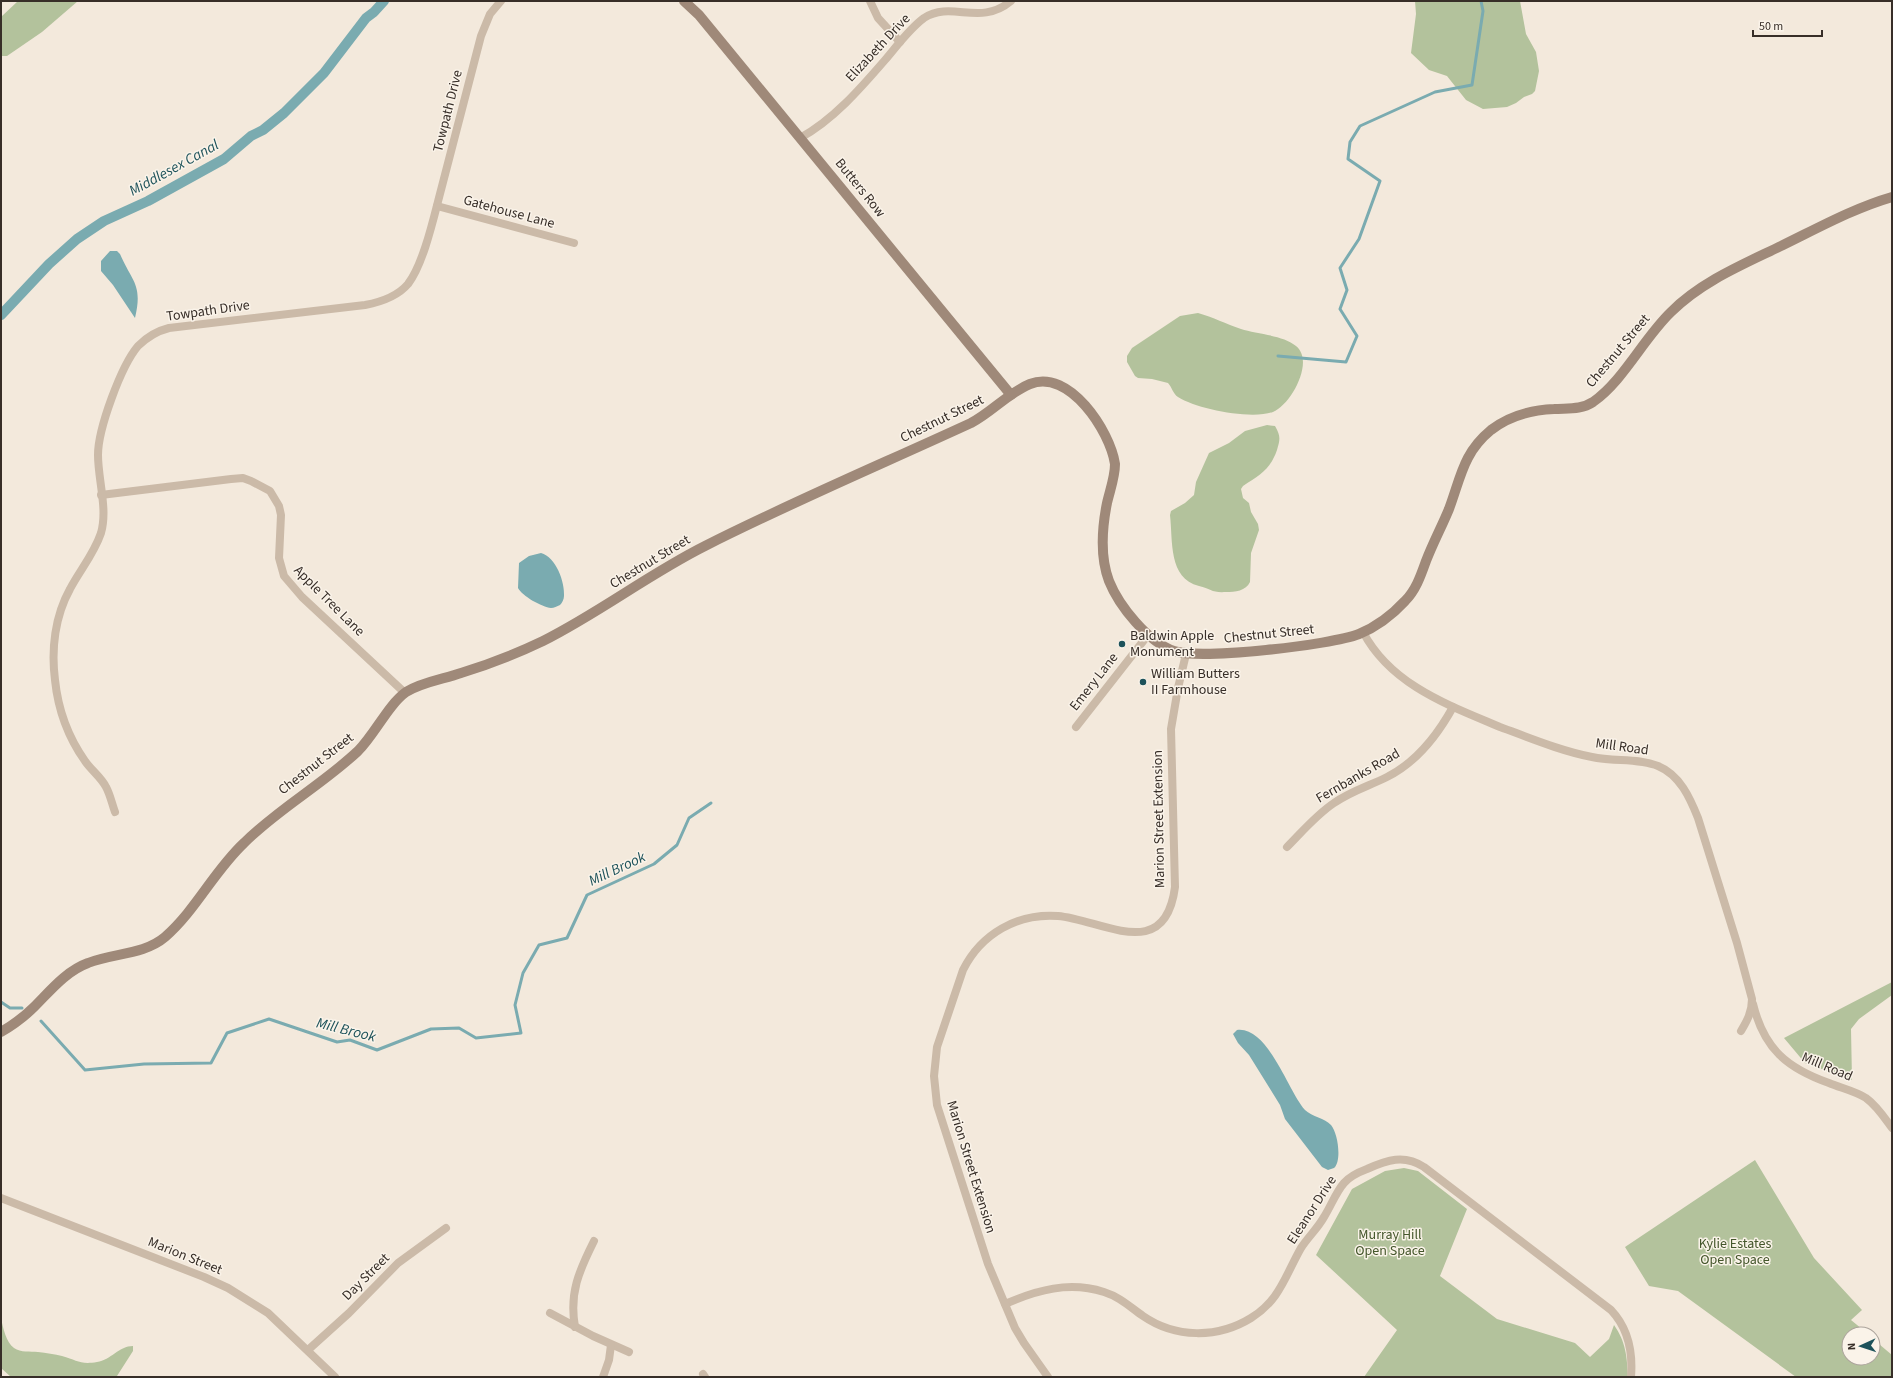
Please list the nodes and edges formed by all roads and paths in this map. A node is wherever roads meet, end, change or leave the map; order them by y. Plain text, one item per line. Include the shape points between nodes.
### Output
1 (501, 1) edge
2 (684, 1) edge
3 (870, 1) edge
4 (1011, 1) edge
5 (900, 42) junction
6 (800, 138) junction
7 (1892, 197) edge
8 (437, 206) junction
9 (574, 243) dead end
10 (1011, 395) junction
11 (101, 495) junction
12 (1363, 632) junction
13 (1148, 635) junction
14 (1186, 654) junction
15 (405, 693) junction
16 (1453, 707) junction
17 (1076, 727) dead end
18 (115, 812) dead end
19 (1287, 847) dead end
20 (1752, 1000) junction
21 (1741, 1031) dead end
22 (1, 1032) edge
23 (1892, 1128) edge
24 (1, 1198) edge
25 (446, 1228) dead end
26 (594, 1241) dead end
27 (1005, 1304) junction
28 (550, 1313) dead end
29 (575, 1327) junction
30 (611, 1345) junction
31 (308, 1350) junction
32 (629, 1352) dead end
33 (335, 1377) edge
34 (604, 1377) edge
35 (1048, 1377) edge
36 (1631, 1377) edge

1 - 8 street, Towpath Drive via 490,14 481,36
2 - 6 street, Butters Row via 703,20
3 - 5 street via 882,22
4 - 5 street, Elizabeth Drive via 985,13 936,11 920,21
5 - 6 street, Elizabeth Drive via 829,118
6 - 10 street, Butters Row
7 - 12 street, Chestnut Street via 1857,209 1817,228 1723,274 1694,292 1658,325 1610,386 1589,404 1580,408 1527,412 1498,425 1486,434 1465,461 1448,509 1413,591 1403,604 1386,618
8 - 9 street, Gatehouse Lane
8 - 11 street, Towpath Drive via 414,274 408,284 392,297 365,305 175,326 158,332 143,342 129,360 101,430 98,460
10 - 13 street, Chestnut Street via 1035,382 1049,381 1061,385 1077,397 1103,433 1115,464 1103,531 1106,570 1122,603
10 - 15 street, Chestnut Street via 991,412 971,423 698,550 544,641 502,660 424,684
11 - 15 street, Apple Tree Lane via 231,478 251,481 266,488 275,497 281,515 279,558 284,576 297,592
11 - 18 street, Towpath Drive via 101,532 64,601 56,628 54,664 57,695 67,728 85,761 106,786
12 - 14 street, Chestnut Street via 1301,646
12 - 16 street, Mill Road via 1384,662 1401,677
13 - 14 street, Chestnut Street via 1170,650
13 - 17 street, Emery Lane
14 - 27 street, Marion Street Extension via 1171,729 1175,878 1172,903 1165,917 1155,926 1137,933 1048,916 1023,920 1000,929 983,941 969,959 940,1033 934,1076 936,1105 984,1254
15 - 22 street, Chestnut Street via 357,751 277,813 233,853 184,917 162,940 145,948 94,960 78,967 27,1013
16 - 19 street, Fernbanks Road via 1432,740 1408,764 1335,802 1315,818
16 - 20 street, Mill Road via 1570,752 1652,765 1674,777 1685,790 1698,818
20 - 21 street, Mill Road via 1748,1019
20 - 23 street, Mill Road via 1761,1030 1785,1061 1807,1075 1865,1098 1878,1109
24 - 31 street, Marion Street via 228,1288 268,1313
25 - 31 street, Day Street via 398,1263
26 - 29 street via 579,1272 576,1285 572,1309
27 - 35 street, Marion Street Extension via 1024,1343
27 - 36 street, Eleanor Drive via 1042,1290 1087,1288 1117,1297 1151,1321 1170,1330 1200,1334 1231,1328 1254,1316 1274,1298 1301,1248 1347,1180 1382,1162 1404,1159 1424,1167 1611,1310 1620,1321 1628,1339 1632,1360
28 - 29 street
29 - 30 street
30 - 32 street
30 - 34 street
31 - 33 street, Marion Street

